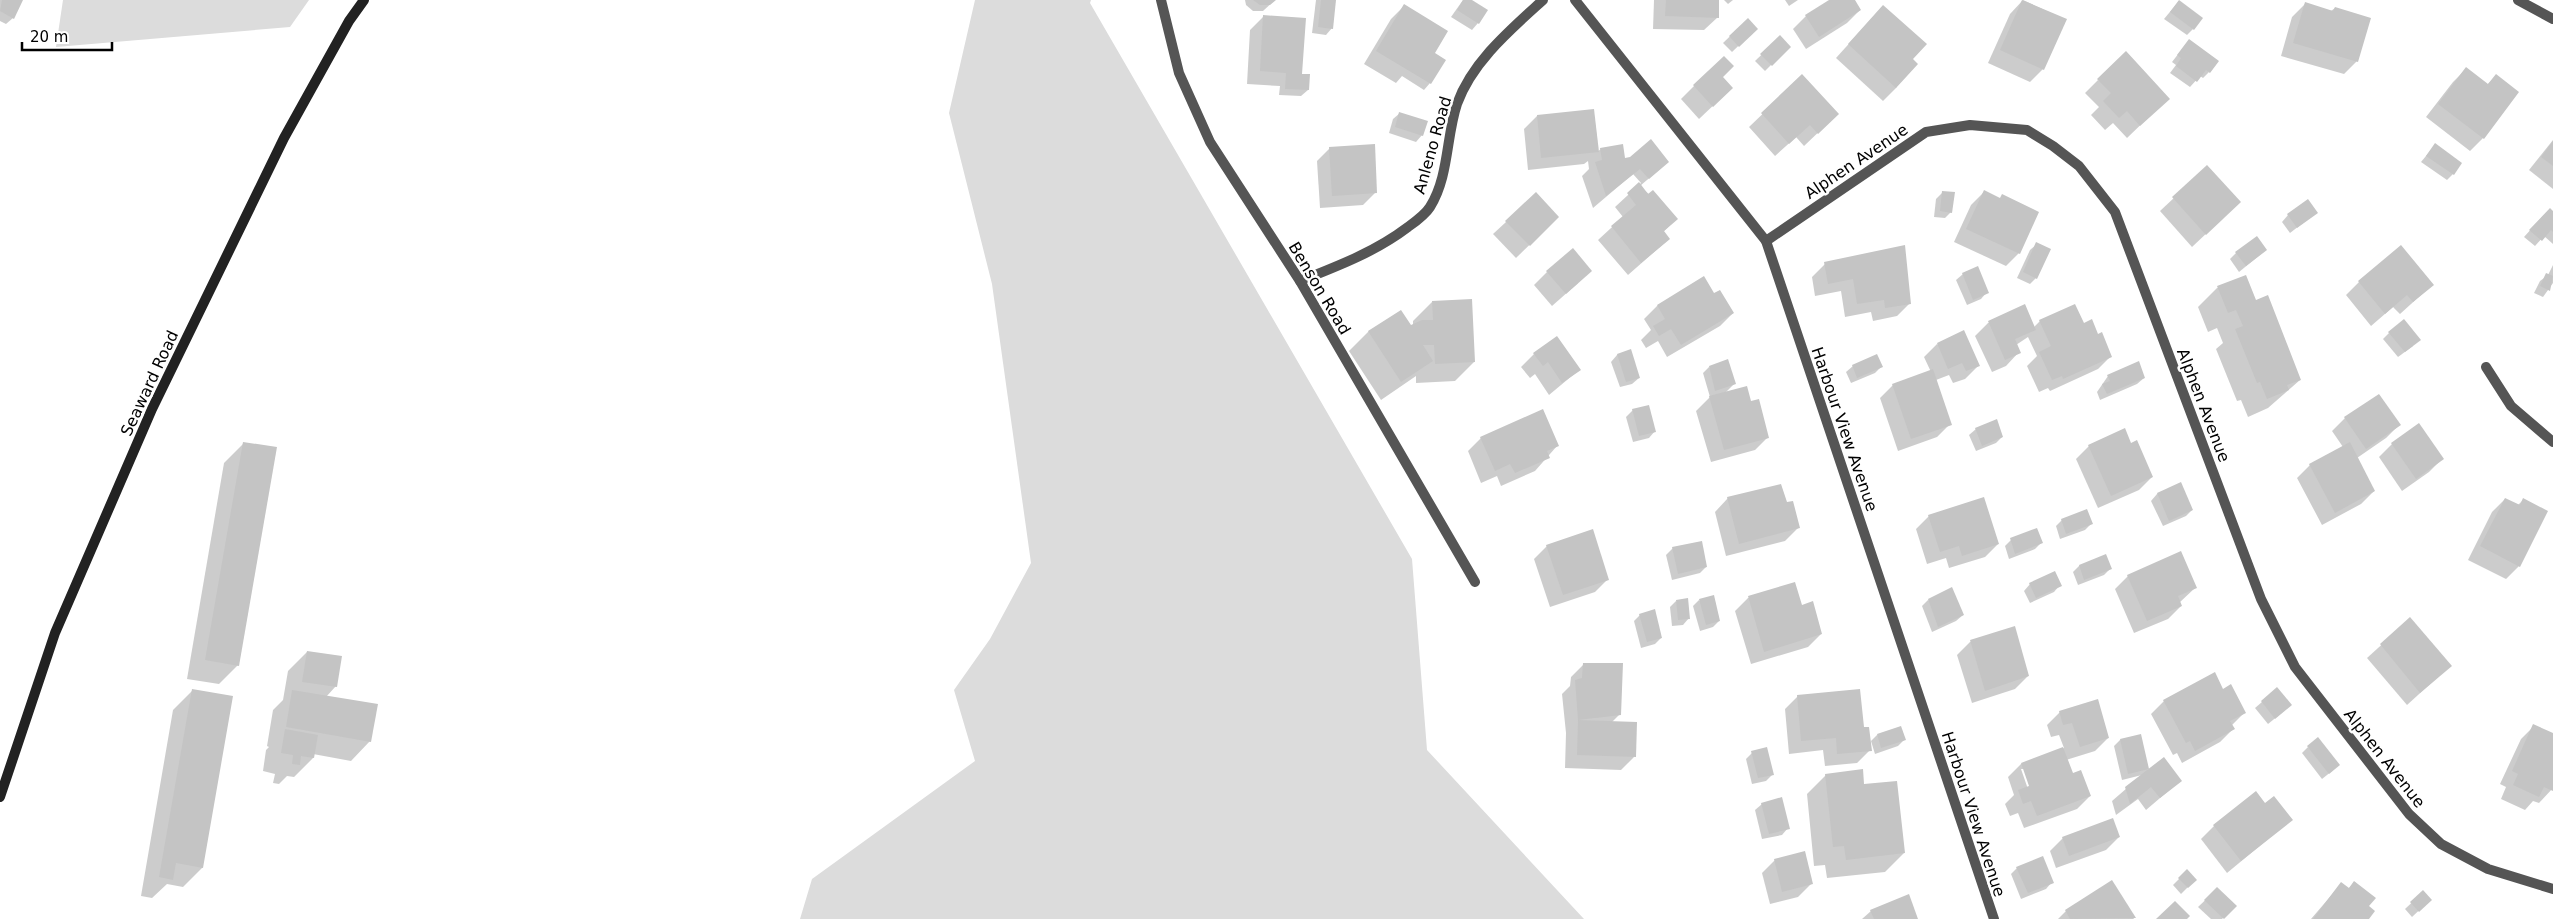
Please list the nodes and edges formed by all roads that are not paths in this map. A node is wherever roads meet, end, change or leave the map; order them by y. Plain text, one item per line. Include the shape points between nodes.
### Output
1 (364, 0) edge
2 (1161, 0) edge
3 (1543, 0) edge
4 (1575, 0) edge
5 (2518, 0) edge
6 (2553, 19) edge
7 (1766, 241) junction
8 (1300, 281) junction
9 (2486, 367) dead end
10 (2553, 442) edge
11 (1475, 582) dead end
12 (0, 797) edge
13 (2553, 889) edge
14 (1994, 919) edge

1 - 12 street, Seaward Road via 284,138 152,409 55,633
2 - 8 street, Benson Road via 1179,73 1210,142
3 - 8 street, Anleno Road via 1472,72 1457,105 1440,183 1430,207 1386,244
4 - 7 street, Harbour View Avenue
5 - 6 street
7 - 13 street, Alphen Avenue via 1926,132 1970,125 2026,130 2078,166 2115,212 2261,599 2295,667 2409,814 2441,844 2488,869
7 - 14 street, Harbour View Avenue
8 - 11 street, Benson Road
9 - 10 street via 2511,406

